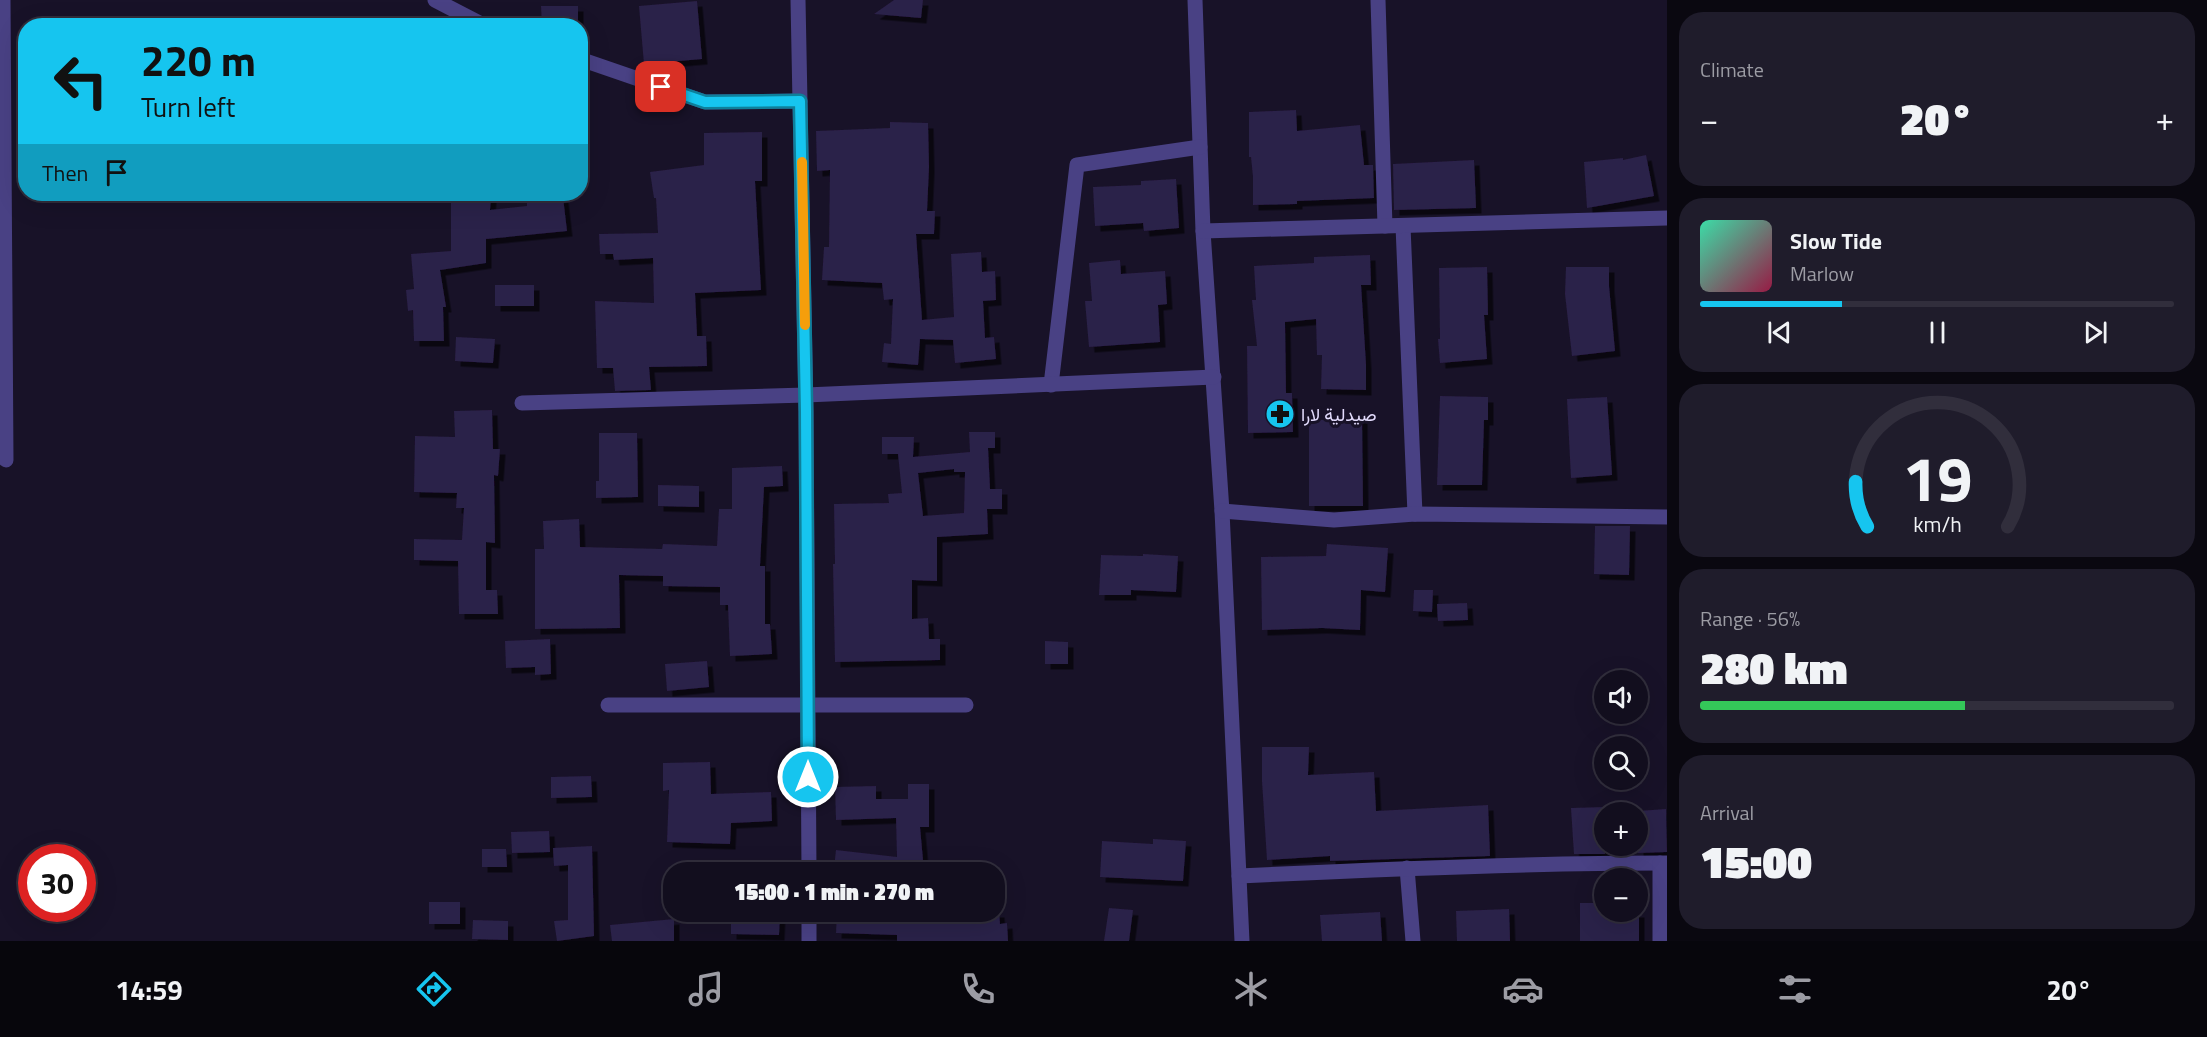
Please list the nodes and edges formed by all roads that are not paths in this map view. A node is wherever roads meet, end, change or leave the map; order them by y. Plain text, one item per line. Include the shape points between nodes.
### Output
1 (3, 0) edge
2 (435, 0) edge
3 (798, 0) edge
4 (1195, 0) edge
5 (1378, 0) edge
6 (470, 18) edge
7 (588, 62) edge
8 (800, 101) junction
9 (1200, 147) junction
10 (1667, 218) edge
11 (1385, 226) junction
12 (1403, 226) junction
13 (1203, 231) junction
14 (1214, 377) junction
15 (1051, 385) junction
16 (806, 395) junction
17 (522, 403) dead end
18 (6, 460) dead end
19 (1222, 511) junction
20 (1415, 514) junction
21 (1667, 517) edge
22 (608, 705) dead end
23 (808, 705) junction
24 (966, 705) dead end
25 (809, 862) edge
26 (1663, 863) edge
27 (1407, 868) junction
28 (1239, 876) junction
29 (809, 922) edge
30 (809, 941) edge
31 (1242, 941) edge
32 (1413, 941) edge
33 (1660, 941) edge

1 - 18 street
2 - 6 street
3 - 8 street
4 - 9 street
5 - 11 street
7 - 8 street via 705,102
8 - 16 street
9 - 13 street
9 - 15 street via 1077,165
10 - 12 street
11 - 12 street
11 - 13 street
12 - 20 street
13 - 14 street
14 - 15 street
14 - 19 street
15 - 16 street
16 - 17 street
16 - 23 street
19 - 20 street via 1334,520
19 - 28 street
20 - 21 street
22 - 23 street
23 - 24 street
23 - 25 street
26 - 27 street
26 - 33 street
27 - 28 street
27 - 32 street
28 - 31 street
29 - 30 street

